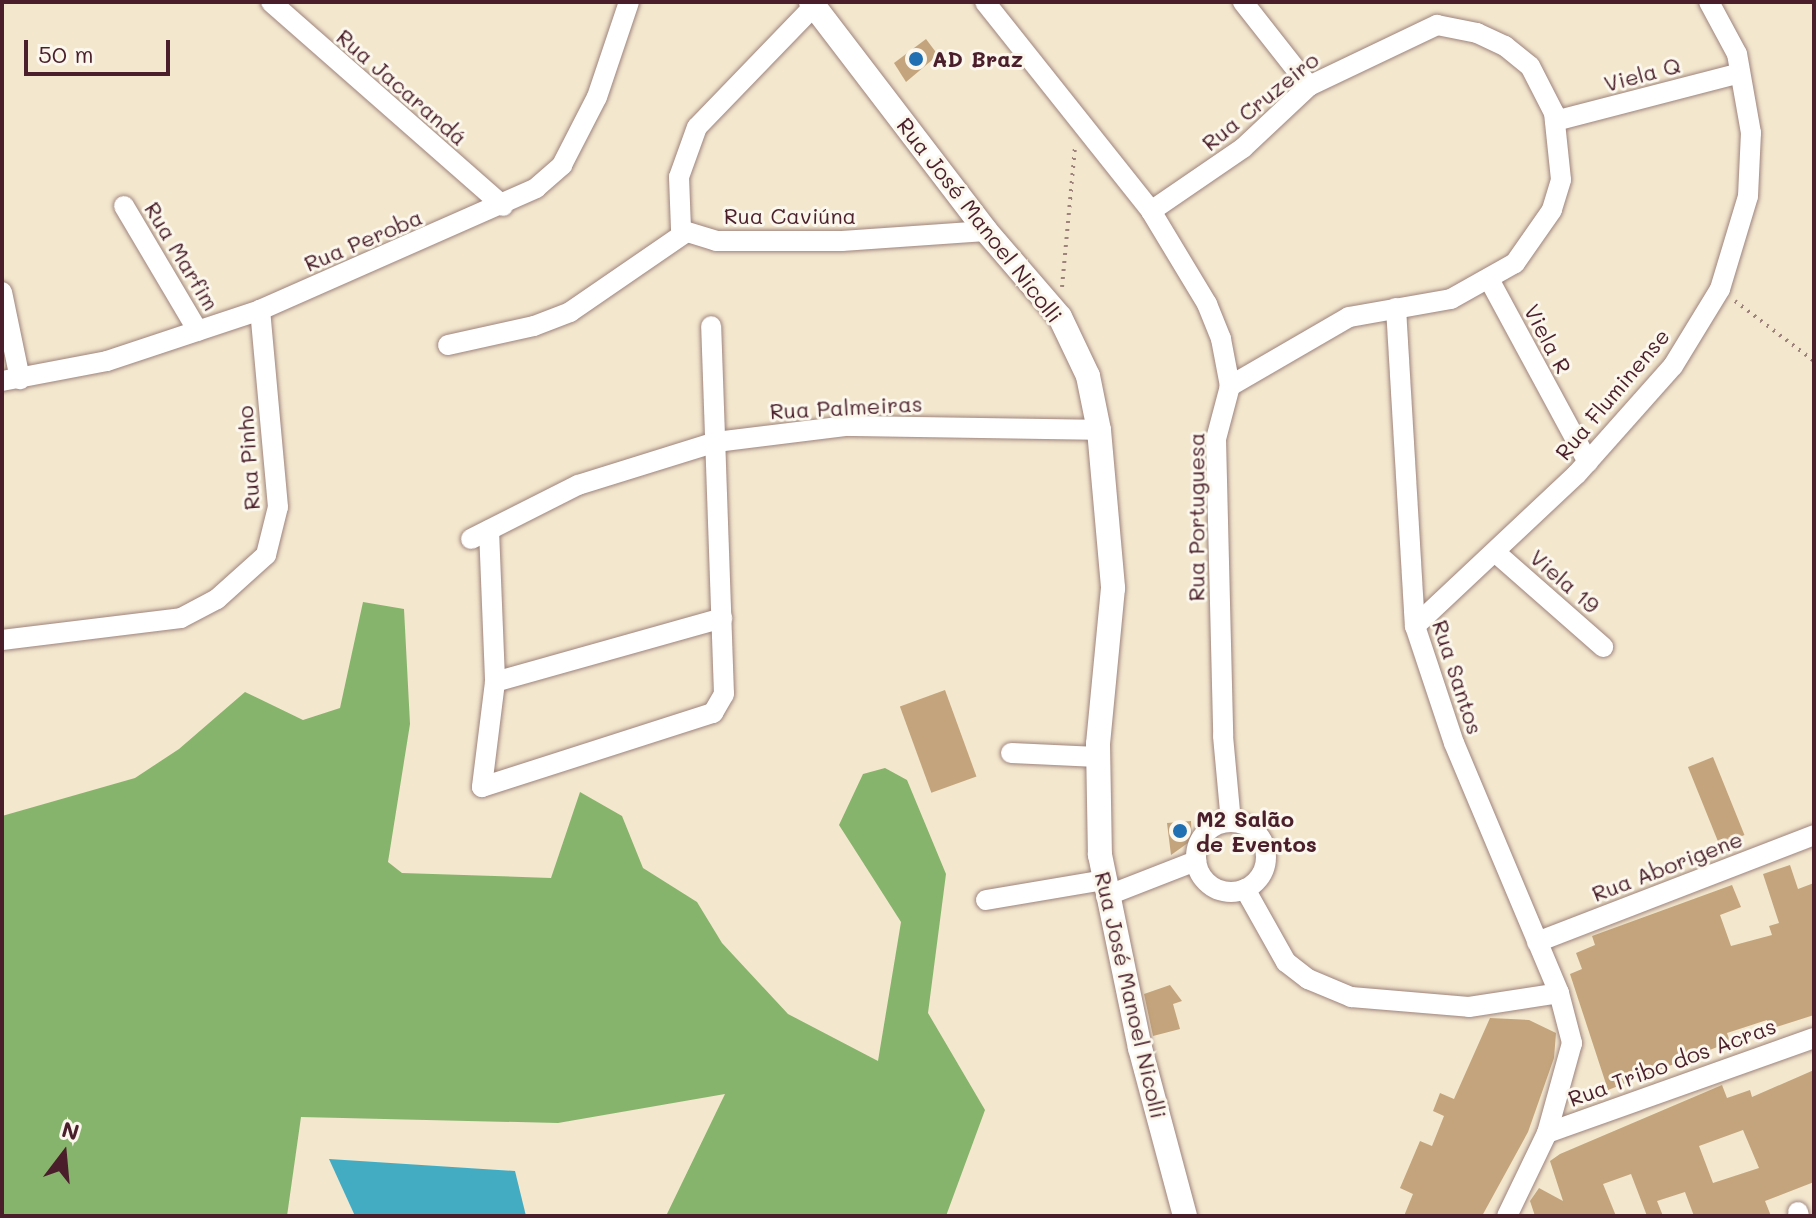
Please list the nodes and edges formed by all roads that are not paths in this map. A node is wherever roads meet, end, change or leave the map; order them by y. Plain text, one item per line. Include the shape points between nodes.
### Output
1 (271, 2) edge
2 (629, 2) edge
3 (985, 2) edge
4 (1243, 2) edge
5 (1709, 2) edge
6 (813, 4) edge
7 (1740, 73) junction
8 (1309, 86) junction
9 (1555, 121) junction
10 (124, 206) dead end
11 (503, 206) junction
12 (1151, 211) junction
13 (986, 231) junction
14 (685, 233) junction
15 (1490, 281) junction
16 (2, 292) edge
17 (1396, 308) junction
18 (260, 310) junction
19 (711, 326) dead end
20 (198, 331) junction
21 (448, 345) dead end
22 (11, 380) edge
23 (1230, 386) junction
24 (1099, 430) junction
25 (716, 442) junction
26 (1588, 462) junction
27 (1495, 552) junction
28 (722, 618) junction
29 (1415, 626) junction
30 (2, 640) edge
31 (1603, 647) dead end
32 (495, 682) junction
33 (1011, 753) dead end
34 (1098, 757) junction
35 (1231, 822) junction
36 (1814, 835) edge
37 (1196, 861) junction
38 (1105, 888) junction
39 (1245, 889) junction
40 (986, 900) dead end
41 (1537, 942) junction
42 (1559, 993) junction
43 (1814, 1038) edge
44 (1547, 1133) junction
45 (1185, 1216) edge
46 (1507, 1216) edge

1 - 11 street, Rua Jacarandá
2 - 11 street, Rua Peroba via 597,97 562,165 536,188
3 - 12 street
4 - 8 street
5 - 7 street, Rua Fluminense via 1737,54
6 - 13 main road, Rua José Manoel Nicolli
6 - 14 street via 697,127 679,177 678,225
7 - 9 street, Viela Q
7 - 26 street, Rua Fluminense via 1751,133 1748,196 1720,289 1673,366
8 - 9 street, Rua Cruzeiro via 1423,30 1450,26 1505,46 1530,66
8 - 12 street, Rua Cruzeiro via 1243,148
9 - 15 street, Rua Cruzeiro via 1561,180 1552,210 1525,252
10 - 20 street, Rua Marfim
11 - 18 street, Rua Peroba
12 - 23 street via 1207,304
13 - 14 street, Rua Caviúna via 842,241 716,241
13 - 24 main road, Rua José Manoel Nicolli via 1060,317 1088,376
14 - 21 street via 570,312 534,326
15 - 17 street, Rua Cruzeiro via 1451,299
15 - 26 street, Viela R
16 - 22 street
17 - 23 street, Rua Cruzeiro via 1349,317
17 - 29 street, Rua Santos
18 - 20 street, Rua Peroba
18 - 30 street, Rua Pinho via 278,507 266,555 217,599 181,618
19 - 25 street
20 - 22 street, Rua Peroba via 107,361
23 - 35 street, Rua Portuguesa via 1216,439 1223,736
24 - 25 street, Rua Palmeiras via 847,426
24 - 34 main road, Rua José Manoel Nicolli via 1113,621
25 - 28 street
25 - 32 street, Rua Palmeiras via 578,485 480,534
26 - 27 street, Rua Fluminense
27 - 29 street, Rua Fluminense
27 - 31 street, Viela 19
28 - 32 street
28 - 32 street via 724,694 713,713 482,787
29 - 41 street, Rua Santos via 1454,743
33 - 34 street
34 - 38 main road, Rua José Manoel Nicolli
35 - 37 street via 1209,830 1200,841
35 - 39 street via 1251,828 1266,855 1261,875
36 - 41 street, Rua Aborigene
37 - 38 street
37 - 39 street via 1214,887
38 - 40 street
38 - 45 main road, Rua José Manoel Nicolli
39 - 42 street via 1286,962 1308,979 1351,997 1469,1007
41 - 42 street, Rua Santos
42 - 44 street, Rua Santos via 1571,1059
43 - 44 street, Rua Tribo dos Acras
44 - 46 street, Rua Santos

